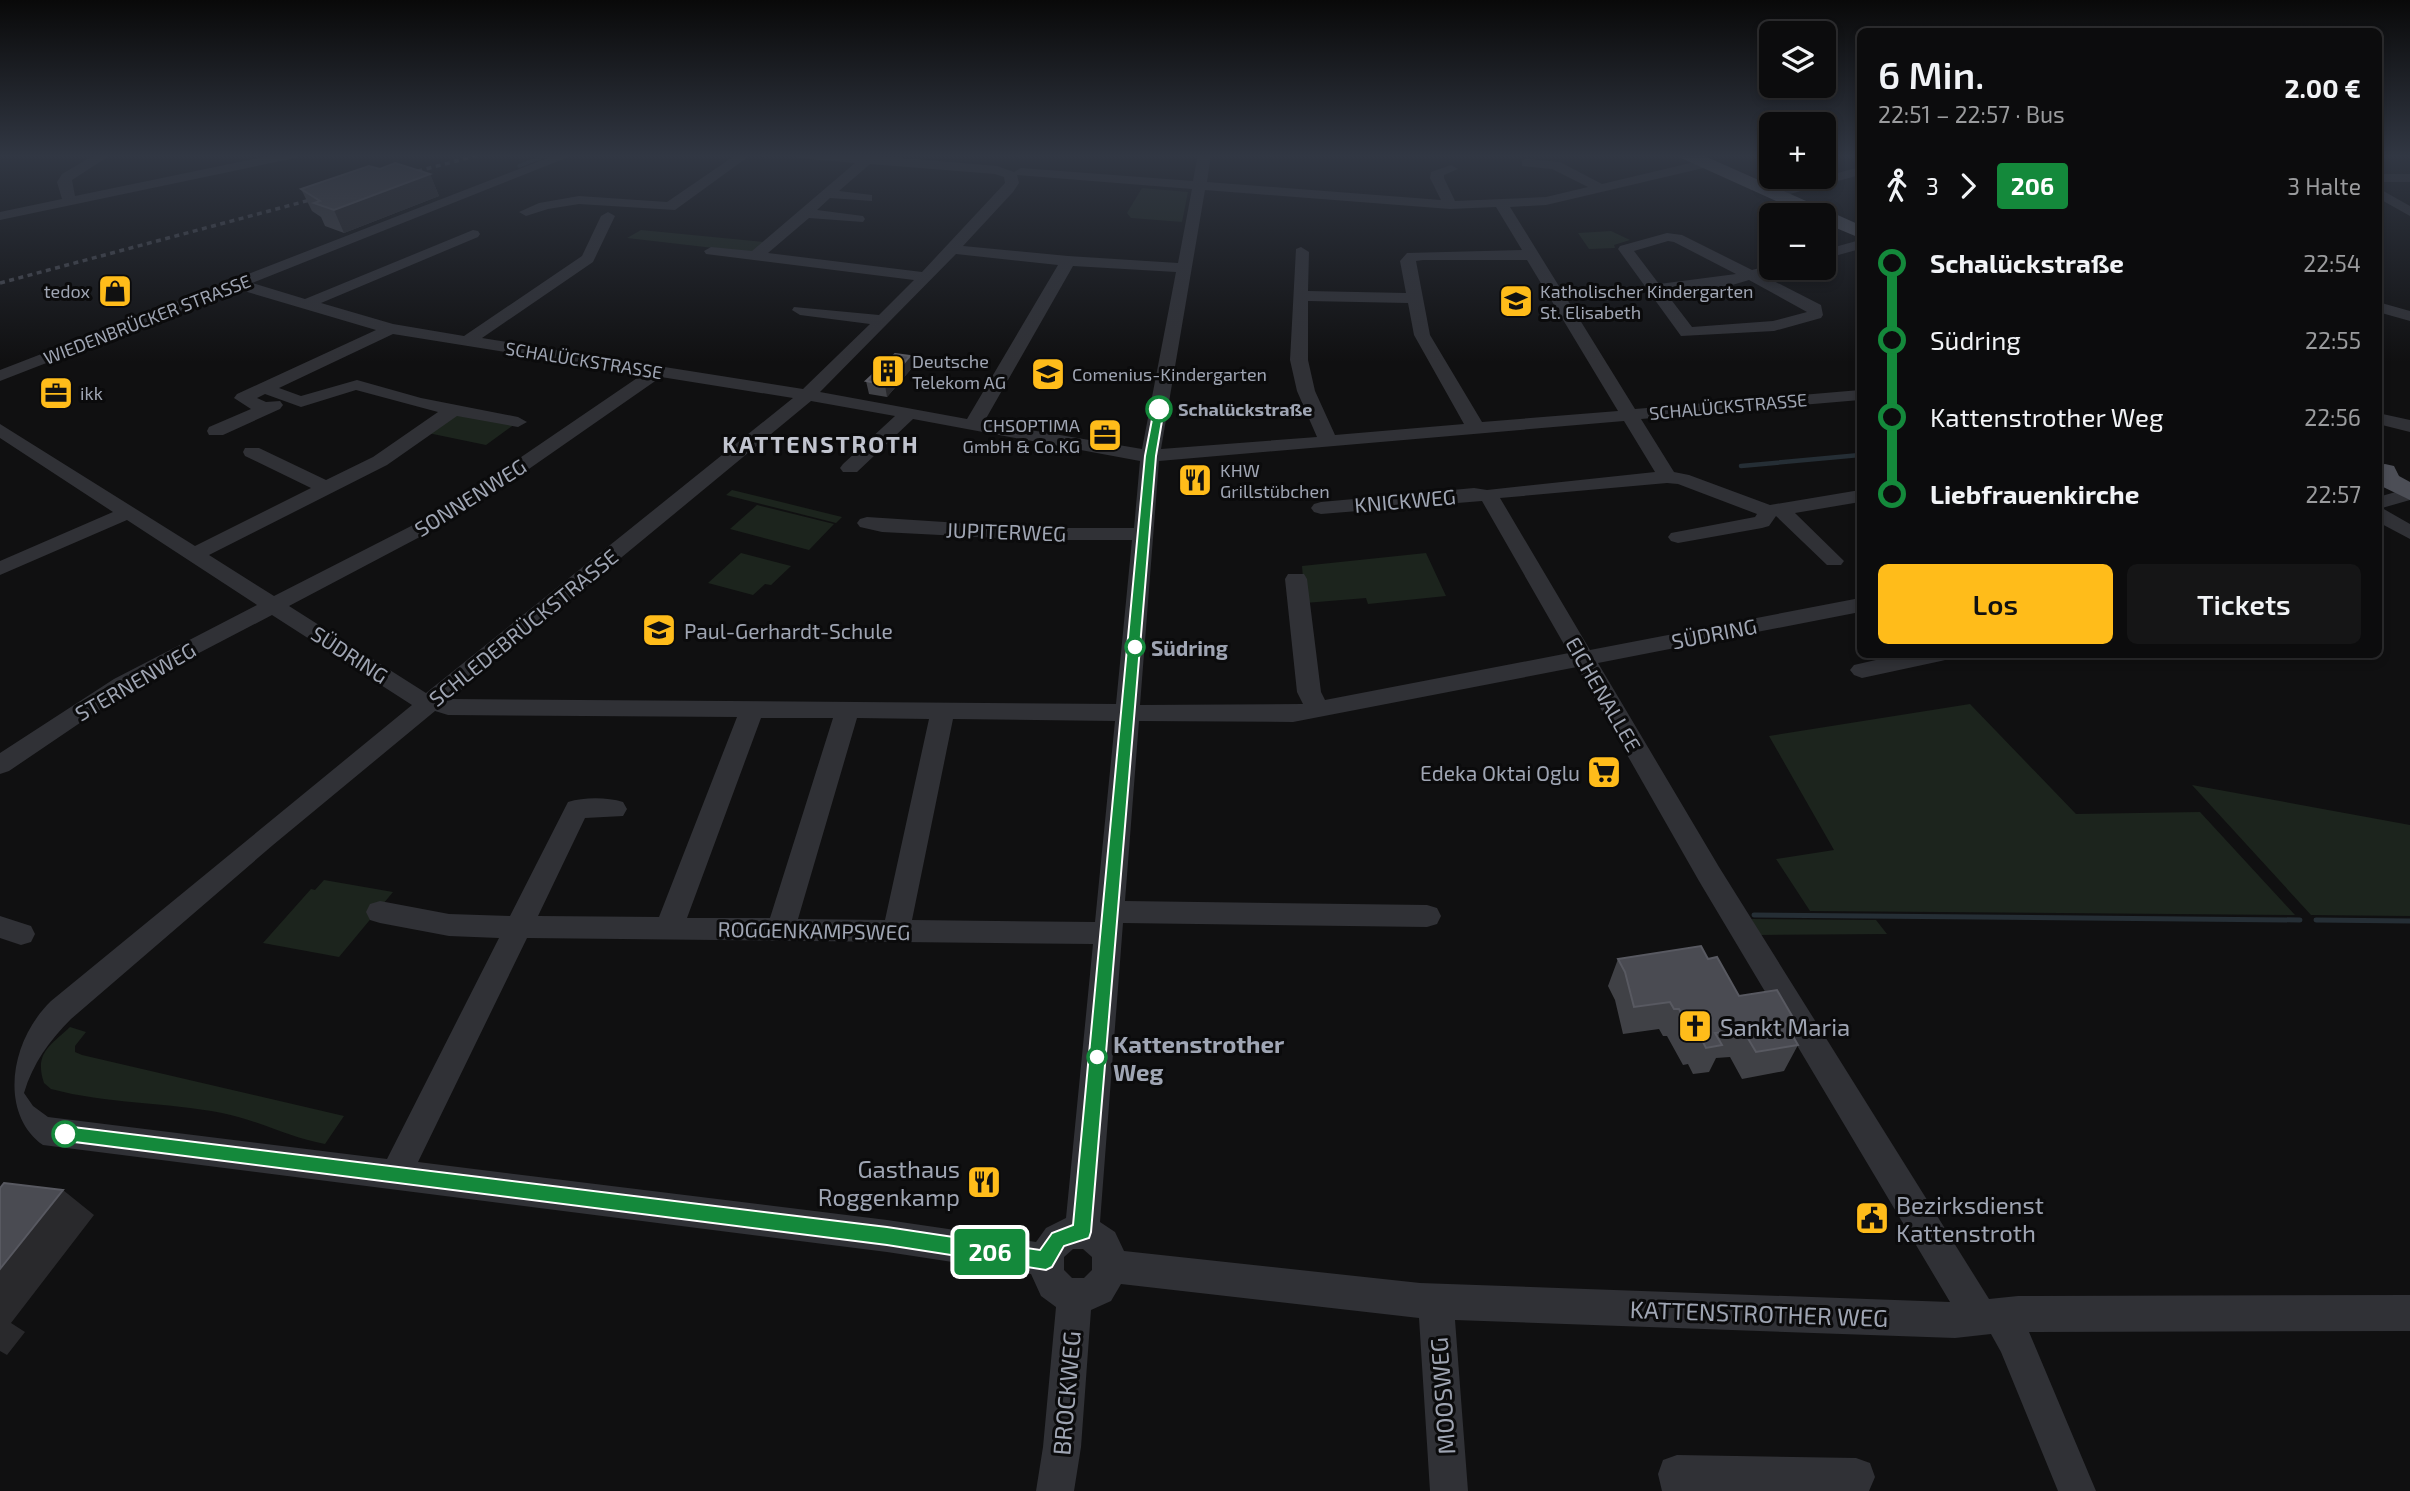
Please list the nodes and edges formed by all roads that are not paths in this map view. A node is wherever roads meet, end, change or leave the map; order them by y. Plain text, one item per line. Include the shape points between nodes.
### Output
1 (390, 224) edge
2 (604, 224) edge
3 (795, 224) edge
4 (976, 224) edge
5 (1193, 224) edge
6 (1512, 224) edge
7 (1841, 224) edge
8 (1857, 231) edge
9 (473, 234) dead end
10 (1857, 245) edge
11 (953, 249) junction
12 (710, 251) dead end
13 (1836, 251) edge
14 (1301, 252) dead end
15 (1530, 255) junction
16 (756, 256) junction
17 (1068, 261) junction
18 (1185, 268) junction
19 (1759, 273) edge
20 (1750, 275) junction
21 (926, 277) junction
22 (237, 284) junction
23 (1655, 289) junction
24 (1301, 296) junction
25 (1414, 299) junction
26 (2410, 301) edge
27 (306, 304) junction
28 (2382, 306) edge
29 (2382, 308) edge
30 (800, 310) dead end
31 (2410, 316) edge
32 (881, 320) junction
33 (391, 329) junction
34 (466, 342) junction
35 (657, 372) junction
36 (0, 376) edge
37 (264, 388) junction
38 (807, 395) junction
39 (1857, 395) edge
40 (287, 399) junction
41 (266, 408) junction
42 (452, 411) junction
43 (909, 413) junction
44 (1628, 414) junction
45 (2382, 419) edge
46 (518, 422) dead end
47 (973, 424) junction
48 (2410, 426) edge
49 (1475, 428) junction
50 (0, 430) edge
51 (216, 431) dead end
52 (1328, 441) junction
53 (252, 452) dead end
54 (1150, 456) junction
55 (850, 468) dead end
56 (1667, 477) junction
57 (326, 488) junction
58 (1489, 496) junction
59 (1857, 496) edge
60 (1321, 508) dead end
61 (1774, 510) junction
62 (130, 512) junction
63 (2382, 516) edge
64 (867, 523) dead end
65 (2410, 533) edge
66 (1145, 534) junction
67 (1678, 537) dead end
68 (194, 554) junction
69 (1834, 561) dead end
70 (0, 569) edge
71 (1296, 579) dead end
72 (274, 605) junction
73 (1857, 605) edge
74 (1921, 658) edge
75 (1584, 659) junction
76 (1862, 670) dead end
77 (431, 703) junction
78 (1317, 709) junction
79 (752, 710) junction
80 (848, 710) junction
81 (943, 711) junction
82 (1129, 713) junction
83 (0, 765) edge
84 (614, 809) dead end
85 (380, 912) dead end
86 (1427, 916) dead end
87 (1109, 922) junction
88 (520, 927) junction
89 (669, 928) junction
90 (781, 929) junction
91 (897, 931) junction
92 (4, 1095) edge
93 (395, 1176) junction
94 (1082, 1232) junction
95 (1046, 1260) junction
96 (1110, 1266) junction
97 (1075, 1295) junction
98 (1436, 1301) junction
99 (2410, 1313) edge
100 (1990, 1317) junction
101 (1856, 1477) dead end
102 (1055, 1491) edge
103 (1449, 1491) edge
104 (1681, 1491) edge
105 (2077, 1491) edge

1 - 22 street, WIEDENBRÜCKER STRASSE
2 - 34 street via 588,259
3 - 16 street
4 - 11 street, SCHLEDEBRÜCKSTRASSE
5 - 18 street
6 - 15 street
7 - 8 main road
9 - 27 street
10 - 13 street
11 - 17 street
11 - 21 street, SCHLEDEBRÜCKSTRASSE
12 - 16 street
14 - 24 street
15 - 25 street via 1412,256 1408,261
15 - 44 street
16 - 21 street
17 - 18 street
17 - 47 street
18 - 54 street
19 - 20 street
20 - 23 street
20 - 23 street via 1677,238 1625,249
20 - 23 street via 1815,308 1815,315 1774,326 1687,332
21 - 32 street, SCHLEDEBRÜCKSTRASSE
22 - 27 street, SCHALÜCKSTRASSE
22 - 36 street, WIEDENBRÜCKER STRASSE
24 - 25 street
24 - 52 street via 1299,360 1306,391
25 - 49 street via 1422,335
26 - 28 street
27 - 33 street, SCHALÜCKSTRASSE
29 - 31 street
30 - 32 street
32 - 38 street, SCHLEDEBRÜCKSTRASSE
33 - 34 street, SCHALÜCKSTRASSE
33 - 37 street
34 - 35 street, SCHALÜCKSTRASSE
35 - 38 street, SCHALÜCKSTRASSE
35 - 72 street, SONNENWEG via 437,519
37 - 40 street
37 - 41 street via 243,398
38 - 43 street, SCHALÜCKSTRASSE
38 - 77 street, SCHLEDEBRÜCKSTRASSE
39 - 44 street, SCHALÜCKSTRASSE
40 - 41 street
40 - 42 street via 307,401 357,385
41 - 51 street
42 - 46 street
42 - 57 street via 380,461
43 - 47 street, SCHALÜCKSTRASSE
43 - 55 street
44 - 49 street, SCHALÜCKSTRASSE
44 - 56 street
45 - 48 street
47 - 54 street, SCHALÜCKSTRASSE
49 - 52 street, SCHALÜCKSTRASSE
50 - 62 street, SÜDRING
52 - 54 street, SCHALÜCKSTRASSE
53 - 57 street
54 - 66 street
56 - 58 street
56 - 61 street
57 - 68 street
58 - 60 street, KNICKWEG
58 - 75 street, EICHENALLEE
59 - 61 street
61 - 67 street via 1762,522
61 - 69 street
62 - 68 street, SÜDRING
62 - 70 street
63 - 65 street
64 - 66 street, JUPITERWEG via 1039,534
66 - 82 street
68 - 72 street, SÜDRING
71 - 78 street via 1309,692
72 - 77 street, SÜDRING
72 - 83 street, STERNENWEG via 122,684
73 - 75 street, SÜDRING
74 - 76 street
75 - 78 street, SÜDRING
75 - 100 street, EICHENALLEE via 1709,874
77 - 79 street, SÜDRING
77 - 92 street, SCHLEDEBRÜCKSTRASSE via 61,1010 15,1067
78 - 82 street, SÜDRING via 1275,715
79 - 80 street, SÜDRING
79 - 89 street
80 - 81 street, SÜDRING
80 - 90 street
81 - 82 street, SÜDRING
81 - 91 street
82 - 87 street
84 - 88 street via 577,809
85 - 88 street, ROGGENKAMPSWEG via 449,925
86 - 87 street, ROGGENKAMPSWEG
87 - 91 street, ROGGENKAMPSWEG
87 - 94 street
88 - 89 street, ROGGENKAMPSWEG
88 - 93 street
89 - 90 street, ROGGENKAMPSWEG
90 - 91 street, ROGGENKAMPSWEG
92 - 93 street via 25,1122 43,1131
93 - 95 street
94 - 95 street via 1058,1239
94 - 96 street via 1104,1243
95 - 97 street via 1052,1284 1062,1293
96 - 97 street via 1098,1287
96 - 98 street, KATTENSTROTHER WEG
97 - 102 street, BROCKWEG
98 - 100 street, KATTENSTROTHER WEG via 1955,1320
98 - 103 street, MOOSWEG
99 - 100 street, KATTENSTROTHER WEG
100 - 105 street, EICHENALLEE via 2014,1340
101 - 104 street via 1677,1475

